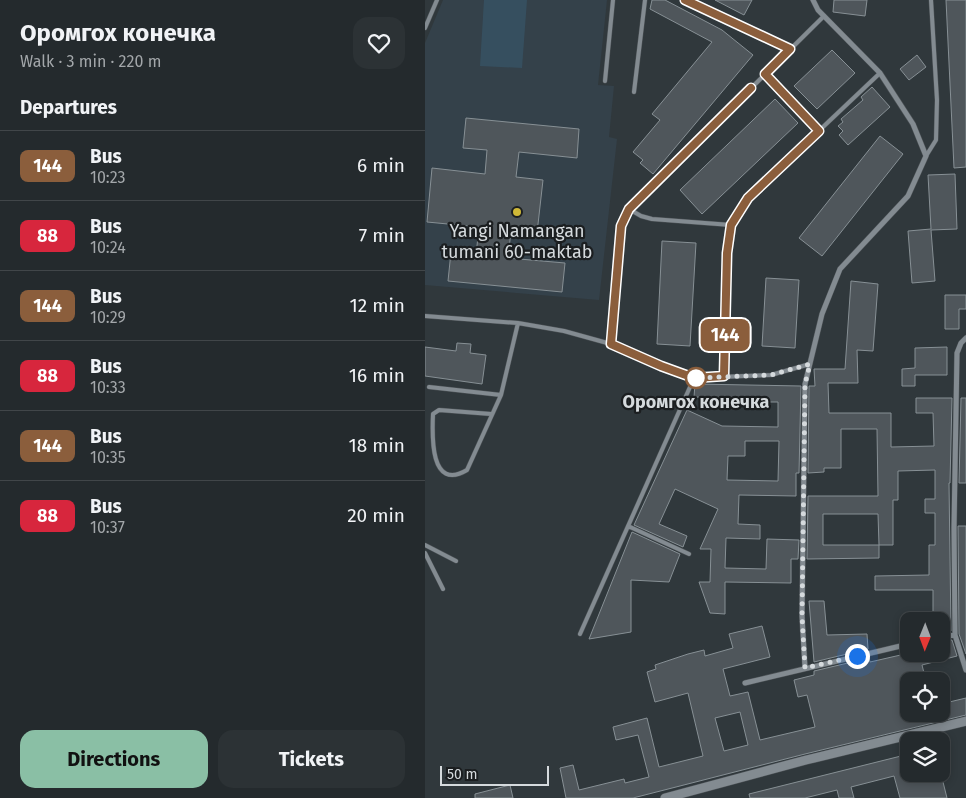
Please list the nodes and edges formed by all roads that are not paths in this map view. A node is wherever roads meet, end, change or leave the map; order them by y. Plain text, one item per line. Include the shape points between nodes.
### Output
1 (437, 0) edge
2 (613, 0) edge
3 (645, 0) edge
4 (685, 0) edge
5 (813, 0) edge
6 (931, 0) edge
7 (824, 16) junction
8 (425, 28) edge
9 (790, 49) junction
10 (880, 73) junction
11 (765, 74) junction
12 (605, 81) dead end
13 (634, 92) dead end
14 (819, 131) junction
15 (926, 156) junction
16 (629, 209) junction
17 (731, 225) junction
18 (425, 316) edge
19 (518, 323) junction
20 (966, 338) edge
21 (611, 344) junction
22 (810, 364) junction
23 (724, 376) junction
24 (694, 378) junction
25 (429, 387) dead end
26 (501, 395) junction
27 (491, 414) junction
28 (628, 526) junction
29 (425, 545) edge
30 (425, 553) edge
31 (689, 554) dead end
32 (456, 561) dead end
33 (443, 589) dead end
34 (580, 634) dead end
35 (955, 635) junction
36 (950, 636) edge
37 (900, 646) edge
38 (805, 668) junction
39 (966, 670) edge
40 (745, 683) dead end
41 (966, 721) edge
42 (665, 798) edge

1 - 8 lane
2 - 12 lane
3 - 13 lane
4 - 9 lane
5 - 7 street
6 - 15 lane via 937,110 936,140
7 - 9 lane
7 - 10 street
9 - 11 lane
10 - 14 lane
10 - 15 street via 913,124
11 - 14 lane
11 - 16 lane
14 - 17 lane via 748,198
15 - 22 street via 908,196 840,269 822,314
16 - 17 lane via 652,219
16 - 21 lane via 621,226
17 - 23 lane via 727,253
18 - 19 lane
19 - 21 lane
19 - 26 lane
20 - 35 street via 957,354
21 - 24 lane
22 - 23 lane via 771,375
22 - 38 street via 805,384 802,616
23 - 24 lane
24 - 28 lane
25 - 26 lane
26 - 27 lane
27 - 27 lane via 467,470 458,475 442,472 434,450 433,414 439,410
28 - 31 lane
28 - 34 lane
29 - 32 lane
30 - 33 lane
35 - 36 street
35 - 39 street
37 - 38 street
38 - 40 street
41 - 42 street

